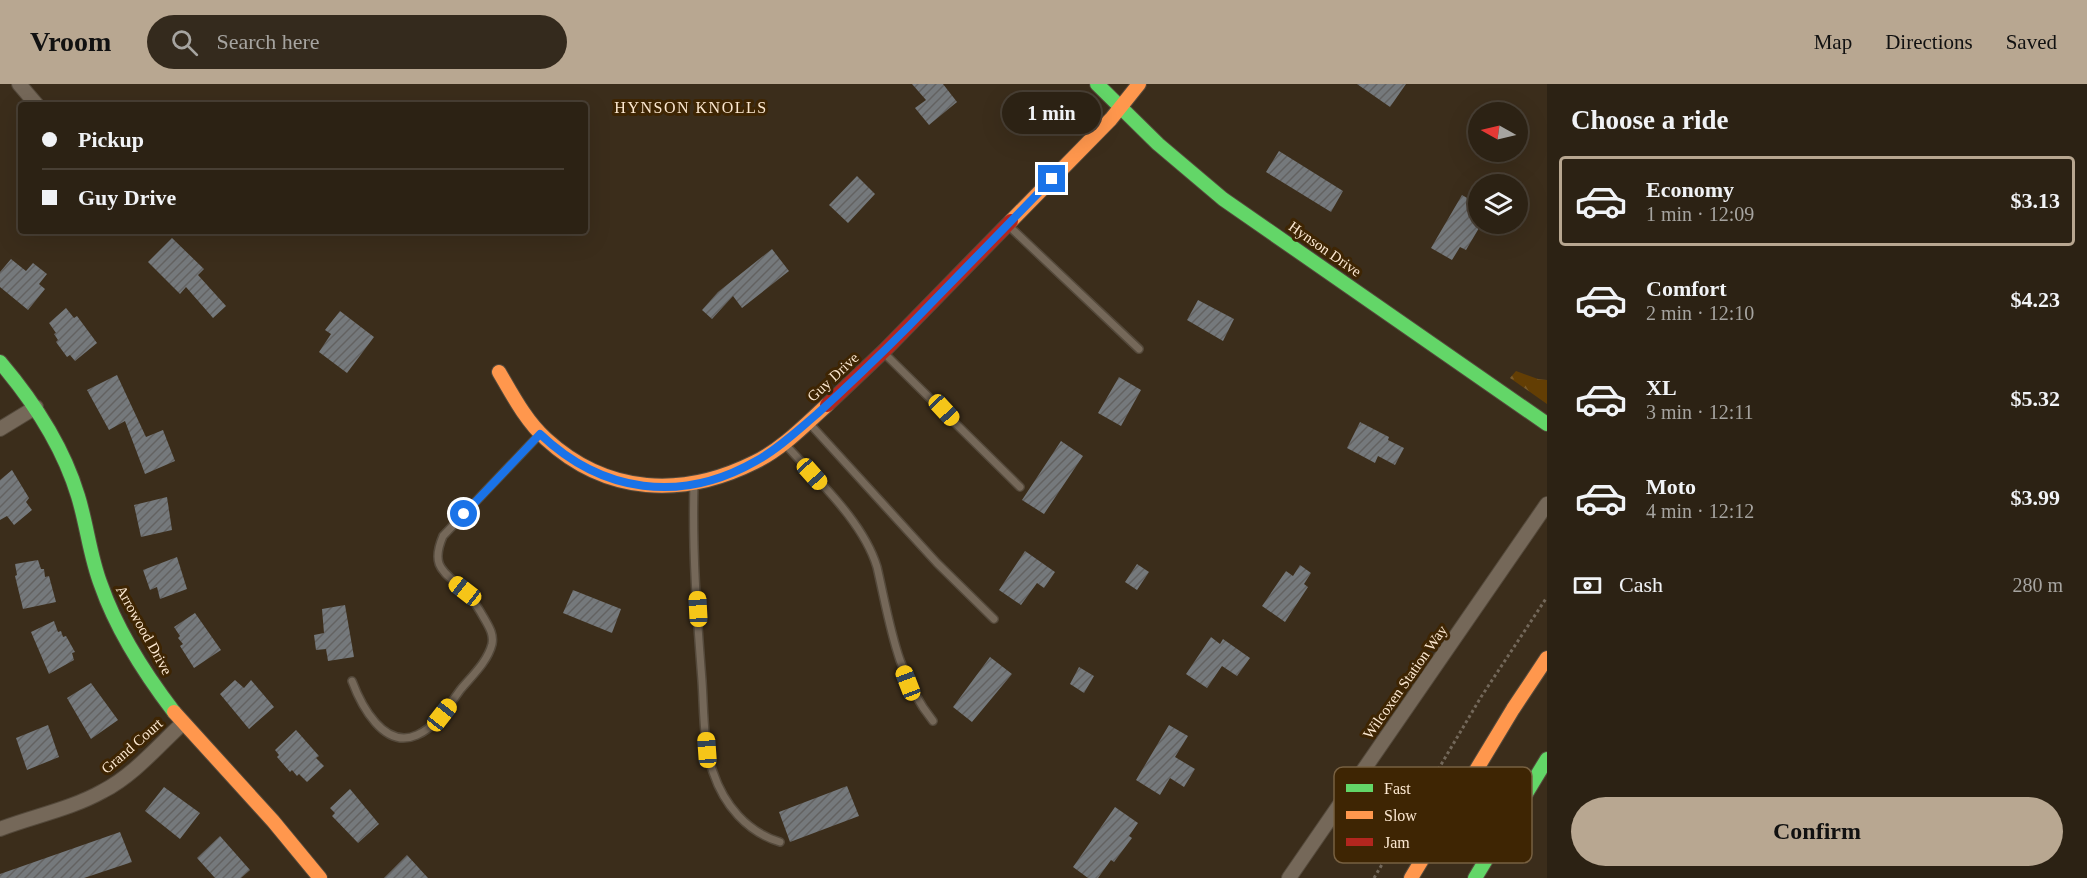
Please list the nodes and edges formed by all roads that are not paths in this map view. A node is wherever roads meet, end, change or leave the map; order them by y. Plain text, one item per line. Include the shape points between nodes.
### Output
1 (19, 84) edge
2 (1097, 84) edge
3 (1139, 84) edge
4 (34, 102) edge
5 (1119, 108) junction
6 (1008, 225) junction
7 (1139, 349) dead end
8 (884, 352) junction
9 (0, 362) edge
10 (499, 372) dead end
11 (36, 408) junction
12 (808, 422) junction
13 (1547, 424) edge
14 (0, 429) edge
15 (540, 434) junction
16 (783, 442) junction
17 (694, 484) junction
18 (1020, 487) dead end
19 (1547, 504) edge
20 (994, 619) dead end
21 (1547, 658) edge
22 (352, 681) dead end
23 (933, 722) dead end
24 (183, 723) junction
25 (1547, 759) edge
26 (1366, 767) edge
27 (1478, 767) edge
28 (1532, 784) edge
29 (1334, 813) edge
30 (0, 830) edge
31 (780, 842) dead end
32 (1420, 863) edge
33 (1484, 863) edge
34 (320, 878) edge
35 (1289, 878) edge
36 (1411, 878) edge
37 (1475, 878) edge

1 - 4 street
2 - 5 main road, Hynson Drive
3 - 5 main road, Guy Drive
5 - 6 main road, Guy Drive
5 - 13 main road, Hynson Drive via 1223,199
6 - 7 lane
6 - 8 main road, Guy Drive
8 - 12 main road, Guy Drive
8 - 18 lane
9 - 11 main road, Arrowood Drive
10 - 15 main road, Guy Drive via 510,395
11 - 14 street
11 - 24 main road, Arrowood Drive via 64,458 78,494 98,577 112,611 133,652
12 - 16 main road, Guy Drive
12 - 20 lane via 937,563
15 - 17 main road, Guy Drive via 579,465 614,480 646,487
15 - 22 lane via 443,536 438,547 442,570 477,606 491,631 492,643 486,657 442,715 419,734 397,738 370,717
16 - 17 main road, Guy Drive via 731,473
16 - 23 lane via 863,535 877,567 897,657
17 - 31 lane via 707,750 713,773 741,819 755,832
19 - 26 street, Wilcoxen Station Way
21 - 27 main road
24 - 30 street, Grand Court via 105,791
24 - 34 main road, Arrowood Drive
25 - 28 main road
29 - 35 street, Wilcoxen Station Way
32 - 36 main road
33 - 37 main road

